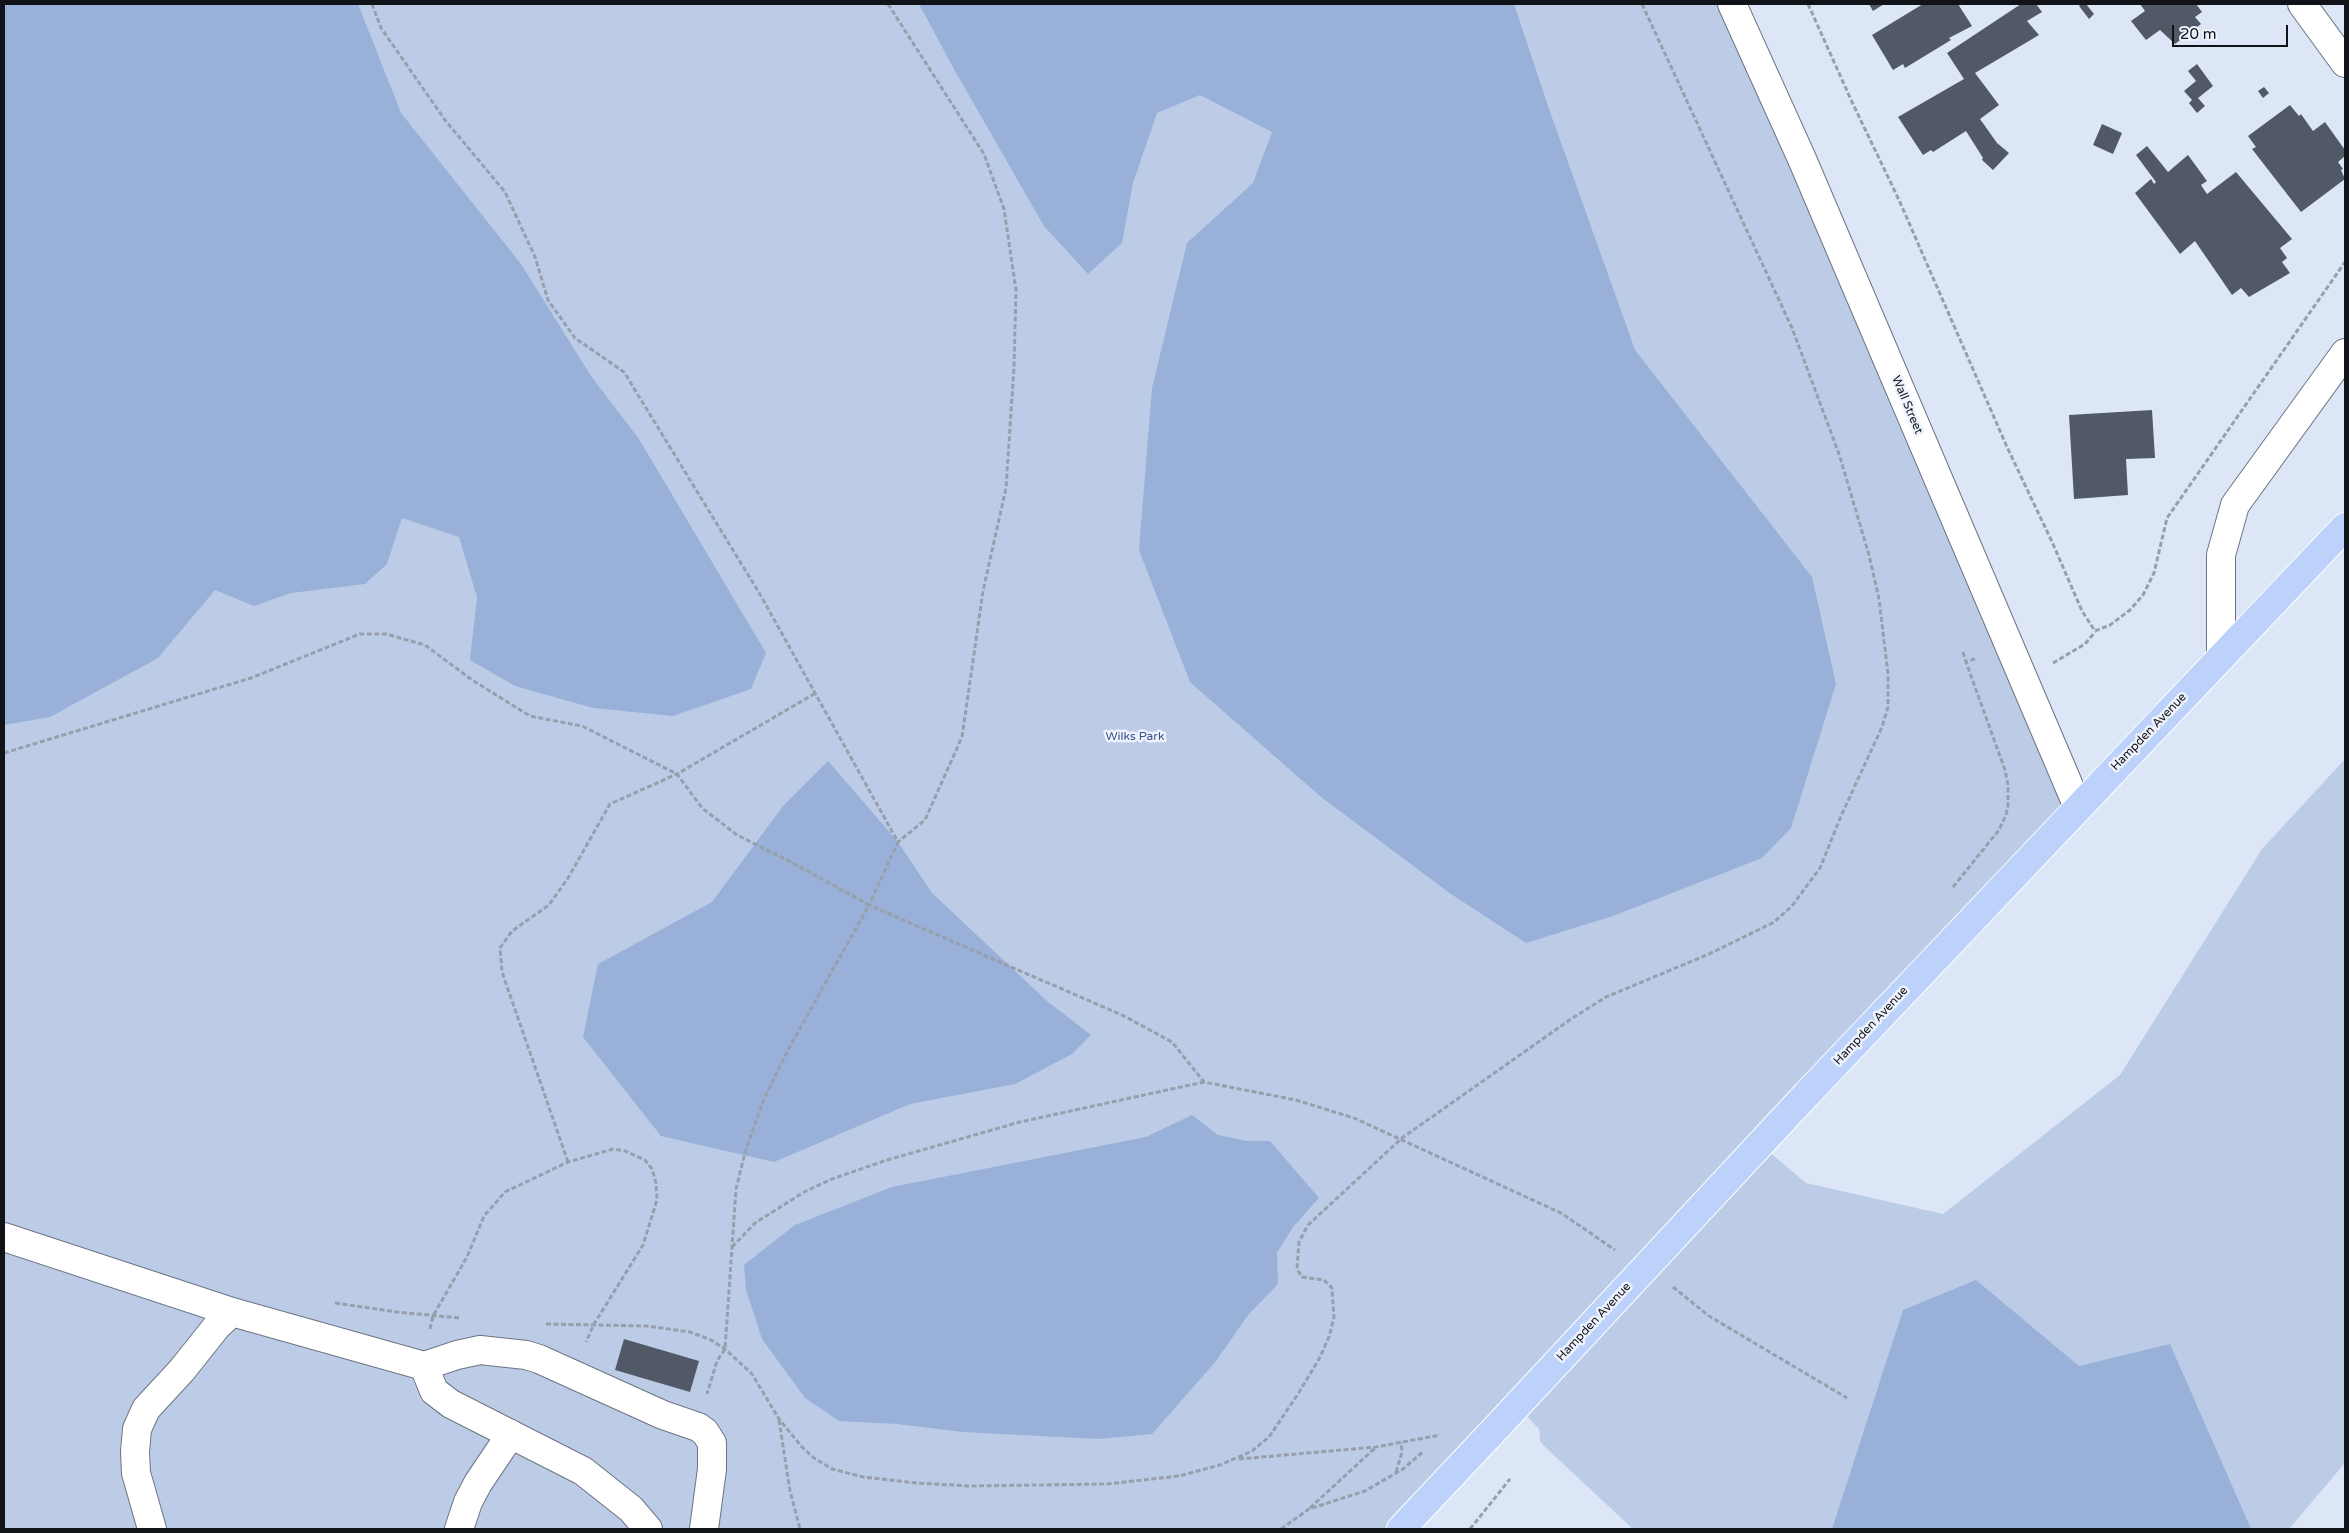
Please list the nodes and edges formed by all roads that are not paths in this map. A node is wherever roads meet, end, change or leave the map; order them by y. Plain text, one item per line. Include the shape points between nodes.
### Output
1 (1732, 4) edge
2 (2302, 4) edge
3 (2345, 63) edge
4 (2345, 353) edge
5 (2345, 527) edge
6 (2221, 656) junction
7 (2078, 807) junction
8 (4, 1237) edge
9 (232, 1312) junction
10 (424, 1366) junction
11 (511, 1434) junction
12 (152, 1529) edge
13 (459, 1529) edge
14 (648, 1529) edge
15 (704, 1529) edge
16 (1401, 1529) edge

1 - 7 street, Wall Street via 1802,159
2 - 3 street
4 - 6 street via 2235,505 2221,555
5 - 6 main road, Hampden Avenue
6 - 7 main road, Hampden Avenue
7 - 16 main road, Hampden Avenue, bridge
8 - 9 street
9 - 10 street
9 - 12 street via 146,1409 137,1429 136,1473
10 - 11 street via 434,1391 451,1404
10 - 15 street via 480,1350 539,1358 663,1415 698,1427 712,1444
11 - 13 street via 474,1489
11 - 14 street via 583,1471 632,1509

